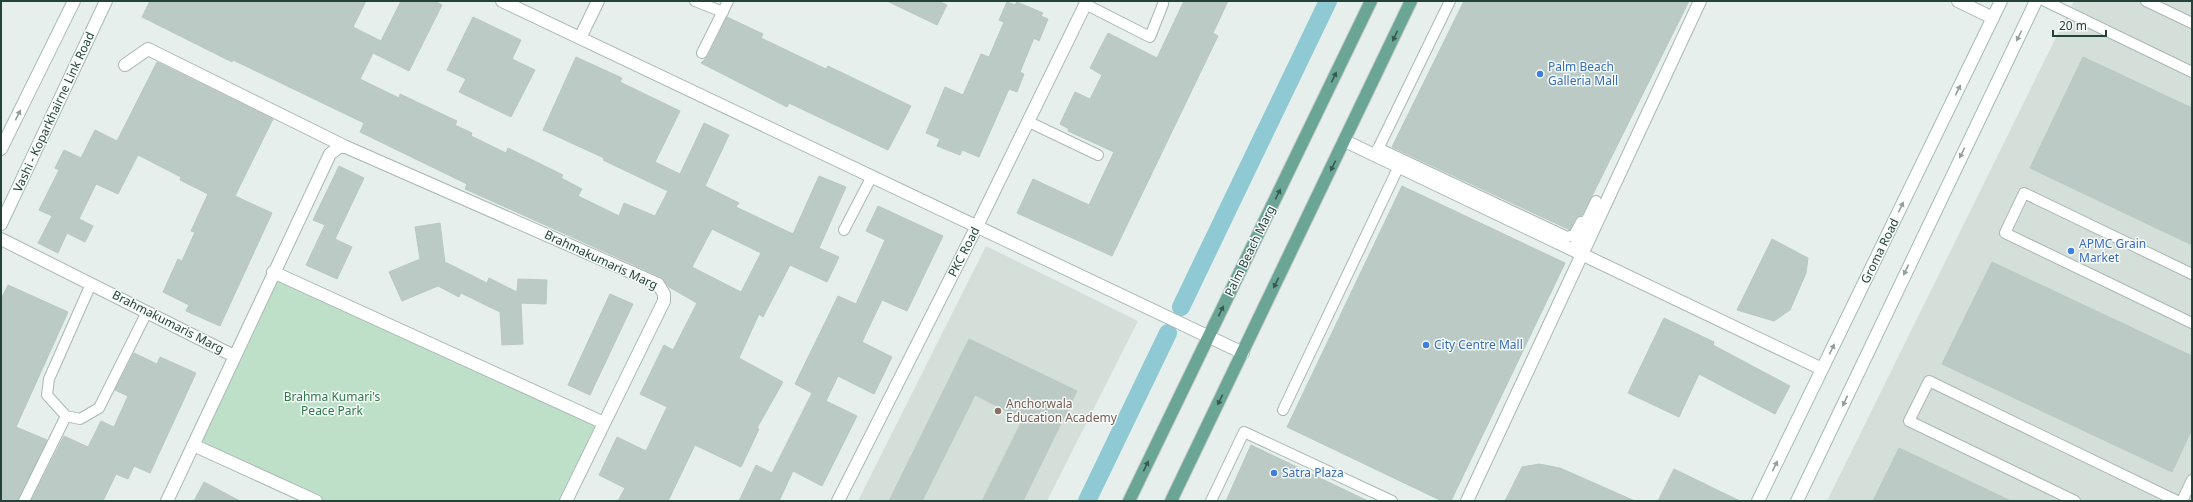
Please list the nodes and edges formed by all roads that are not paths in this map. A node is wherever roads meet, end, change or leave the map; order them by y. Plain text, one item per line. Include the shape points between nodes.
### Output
1 (74, 1) edge
2 (106, 1) edge
3 (502, 1) edge
4 (598, 1) edge
5 (695, 1) edge
6 (728, 1) edge
7 (1370, 1) edge
8 (1411, 1) edge
9 (1450, 1) edge
10 (1700, 1) edge
11 (1958, 1) edge
12 (2001, 1) edge
13 (2036, 1) edge
14 (2045, 1) edge
15 (2146, 1) edge
16 (1086, 2) edge
17 (1163, 4) dead end
18 (722, 12) junction
19 (1993, 18) junction
20 (2192, 23) edge
21 (580, 38) junction
22 (702, 53) dead end
23 (125, 65) dead end
24 (2192, 72) edge
25 (1029, 122) junction
26 (1345, 141) junction
27 (346, 147) junction
28 (1, 150) edge
29 (1377, 152) junction
30 (1098, 155) dead end
31 (1399, 166) junction
32 (872, 176) junction
33 (1596, 201) dead end
34 (1587, 221) junction
35 (1, 224) edge
36 (977, 226) junction
37 (844, 230) dead end
38 (1, 239) edge
39 (1577, 251) junction
40 (273, 272) junction
41 (2192, 274) edge
42 (91, 284) junction
43 (146, 312) junction
44 (2192, 323) edge
45 (1209, 336) junction
46 (1243, 352) junction
47 (234, 356) junction
48 (1822, 369) junction
49 (1283, 410) dead end
50 (66, 416) junction
51 (604, 423) junction
52 (193, 445) junction
53 (2192, 480) edge
54 (24, 501) edge
55 (167, 501) edge
56 (316, 501) edge
57 (566, 501) edge
58 (838, 501) edge
59 (1129, 501) edge
60 (1171, 501) edge
61 (1211, 501) edge
62 (1392, 501) edge
63 (1467, 501) edge
64 (1758, 501) edge
65 (1797, 501) edge
66 (2075, 501) edge
67 (2177, 501) edge
68 (2182, 501) edge

28 -> 1 street
2 - 35 street, Vashi - Koparkhairne Link Road
3 - 21 street
4 - 21 street
5 - 18 lane
6 - 18 lane
45 -> 7 main road, Palm Beach Marg
8 -> 26 main road
9 - 29 lane
10 - 39 street
11 - 19 street
12 - 19 street, Groma Road
13 -> 65 street
14 - 24 lane
15 - 20 lane
16 - 17 lane via 1150,37
16 - 25 street, PKC Road
18 - 22 lane
48 -> 19 street, Groma Road
21 - 32 street
23 - 27 street, Brahmakumaris Marg via 148,49
25 - 30 lane
25 - 36 street, PKC Road
26 - 29 street
26 -> 46 main road
27 - 40 street via 339,147 330,154
27 - 51 street, Brahmakumaris Marg via 658,284 664,294 664,301
29 - 31 street
29 - 34 lane via 1567,237 1574,236 1581,222
31 - 39 street
31 - 49 lane
32 - 36 street
32 - 37 lane
33 - 34 lane
34 - 39 lane
36 - 45 street
36 - 58 street, PKC Road
38 - 42 street, Brahmakumaris Marg
39 - 48 street
39 - 63 street
40 - 47 street
40 - 51 street
41 - 44 lane via 2024,193 2005,232
42 - 43 street, Brahmakumaris Marg
42 - 50 lane via 50,379 48,395
43 - 47 street, Brahmakumaris Marg
43 - 50 lane via 99,408 80,419
45 - 46 street
59 -> 45 main road, Palm Beach Marg
46 -> 60 main road
47 - 52 street, Brahmakumaris Marg
64 -> 48 street, Groma Road
50 - 54 lane
51 - 57 street, Brahmakumaris Marg
52 - 55 street, Brahmakumaris Marg
52 - 56 street
53 - 68 lane
61 - 62 lane via 1244,432
66 - 67 lane via 1909,421 1929,381

